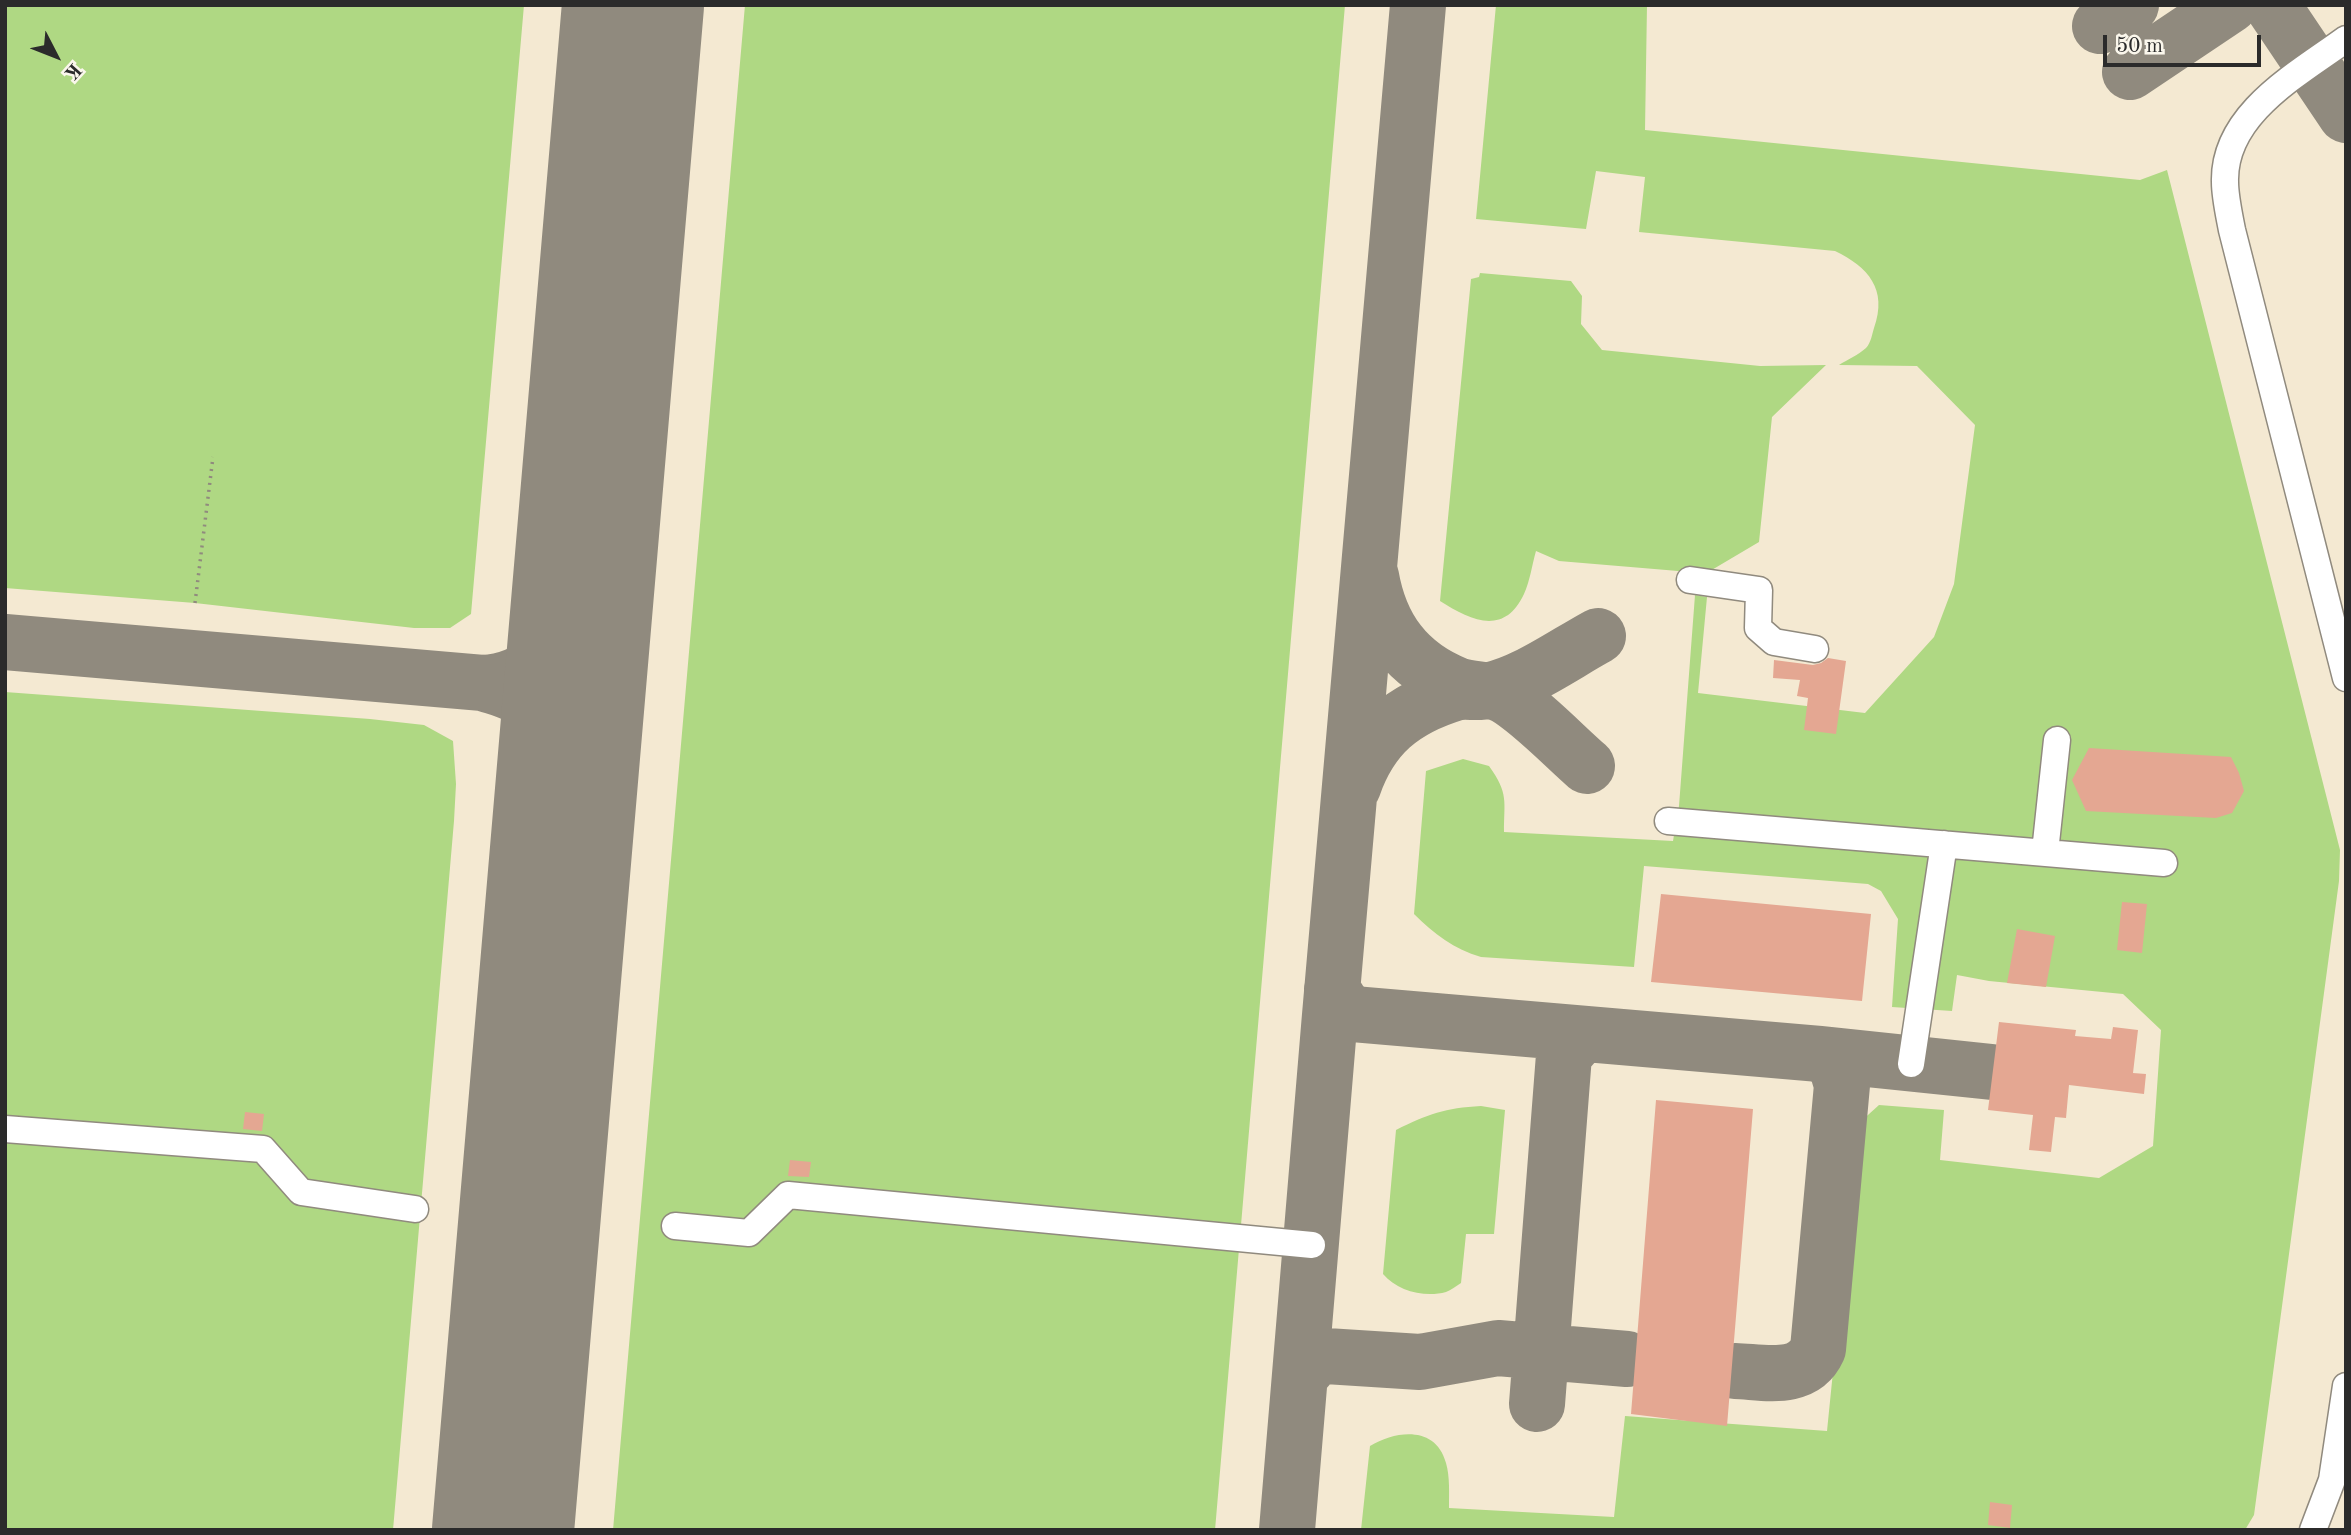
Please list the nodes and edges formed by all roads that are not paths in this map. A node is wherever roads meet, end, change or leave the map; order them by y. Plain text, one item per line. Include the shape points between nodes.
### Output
1 (2346, 39) edge
2 (1690, 580) dead end
3 (1815, 649) dead end
4 (2346, 678) edge
5 (2057, 740) dead end
6 (1668, 821) dead end
7 (1944, 844) junction
8 (2045, 852) junction
9 (2164, 863) dead end
10 (1911, 1064) dead end
11 (5, 1129) edge
12 (415, 1209) dead end
13 (675, 1226) dead end
14 (1311, 1245) dead end
15 (2346, 1386) edge
16 (2313, 1530) edge

1 - 4 lane via 2270,96 2241,125 2228,155 2225,181 2232,230
2 - 3 lane via 1759,590 1758,628 1774,642
5 - 8 lane
6 - 7 lane
7 - 8 lane
7 - 10 lane
8 - 9 lane
11 - 12 lane via 263,1149 302,1192
13 - 14 lane via 749,1233 788,1195
15 - 16 lane via 2332,1480

